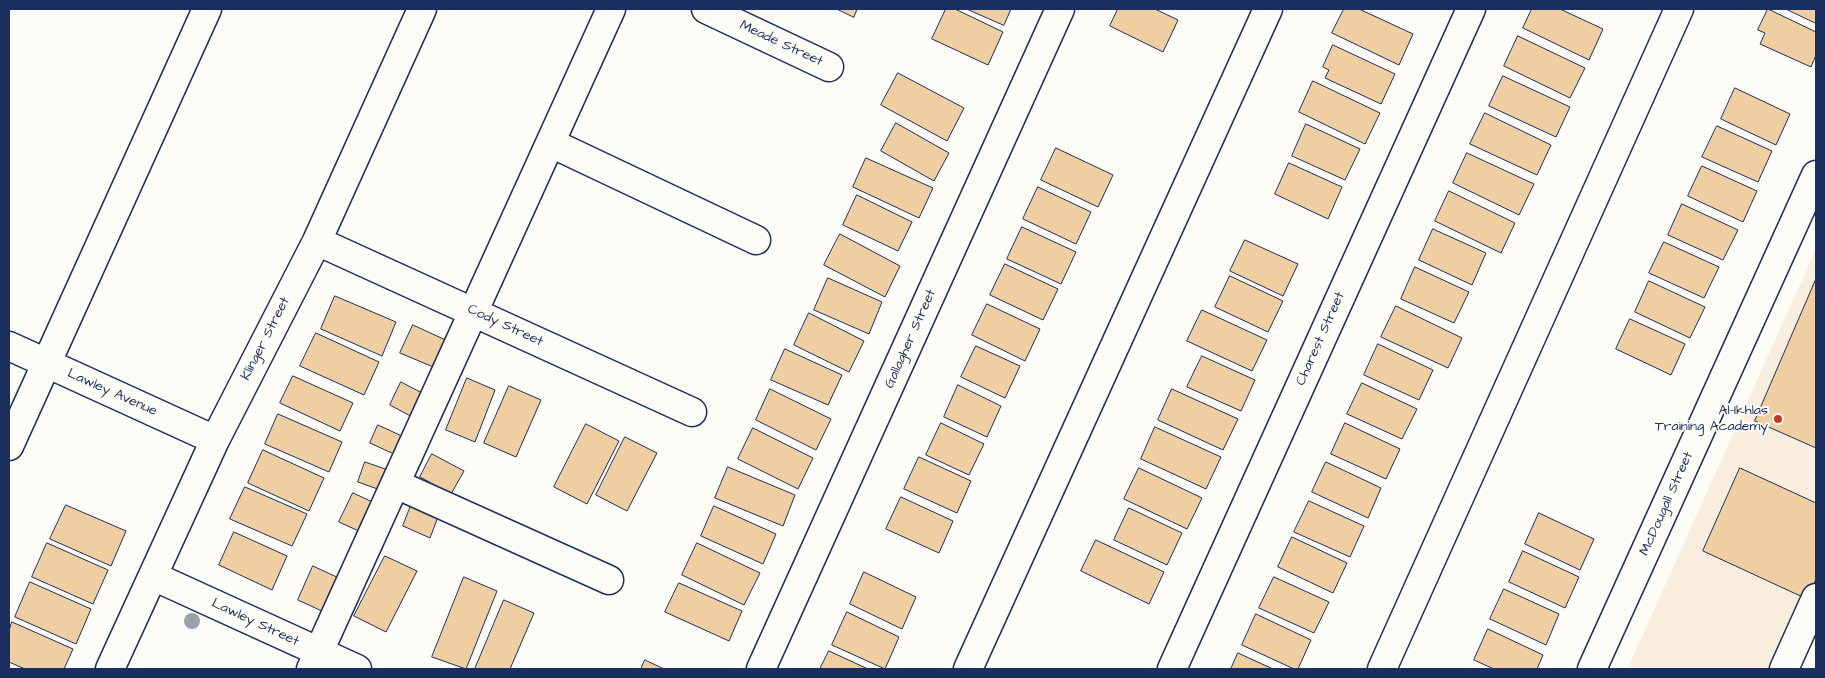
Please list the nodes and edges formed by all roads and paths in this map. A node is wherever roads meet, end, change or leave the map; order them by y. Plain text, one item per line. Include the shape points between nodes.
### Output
1 (207, 9) edge
2 (422, 9) edge
3 (611, 9) edge
4 (706, 9) edge
5 (1060, 9) edge
6 (1268, 9) edge
7 (1471, 9) edge
8 (1680, 9) edge
9 (829, 67) dead end
10 (551, 143) junction
11 (1816, 175) edge
12 (756, 240) dead end
13 (317, 241) junction
14 (474, 312) junction
15 (9, 346) edge
16 (46, 363) junction
17 (692, 412) dead end
18 (215, 440) junction
19 (9, 446) edge
20 (396, 484) junction
21 (153, 576) junction
22 (609, 580) dead end
23 (1816, 598) edge
24 (315, 661) edge
25 (110, 669) edge
26 (357, 669) edge
27 (761, 669) edge
28 (968, 669) edge
29 (1172, 669) edge
30 (1382, 669) edge
31 (1592, 669) edge
32 (1784, 669) edge

1 - 16 street
2 - 13 street, Klinger Street
3 - 10 street
4 - 9 street, Meade Street
5 - 27 street, Gallagher Street
6 - 28 street
7 - 29 street, Charest Street
8 - 30 street
10 - 12 street
10 - 14 street
11 - 31 street, McDougall Street
13 - 14 street, Cody Street
13 - 18 street, Klinger Street
14 - 17 street, Cody Street
14 - 20 street
15 - 16 street, Lawley Avenue
16 - 18 street, Lawley Avenue
16 - 19 street
18 - 21 street, Klinger Street
20 - 22 street
20 - 24 street
21 - 24 street, Lawley Street
21 - 25 street, Klinger Street
23 - 32 street
24 - 26 street, Lawley Street

